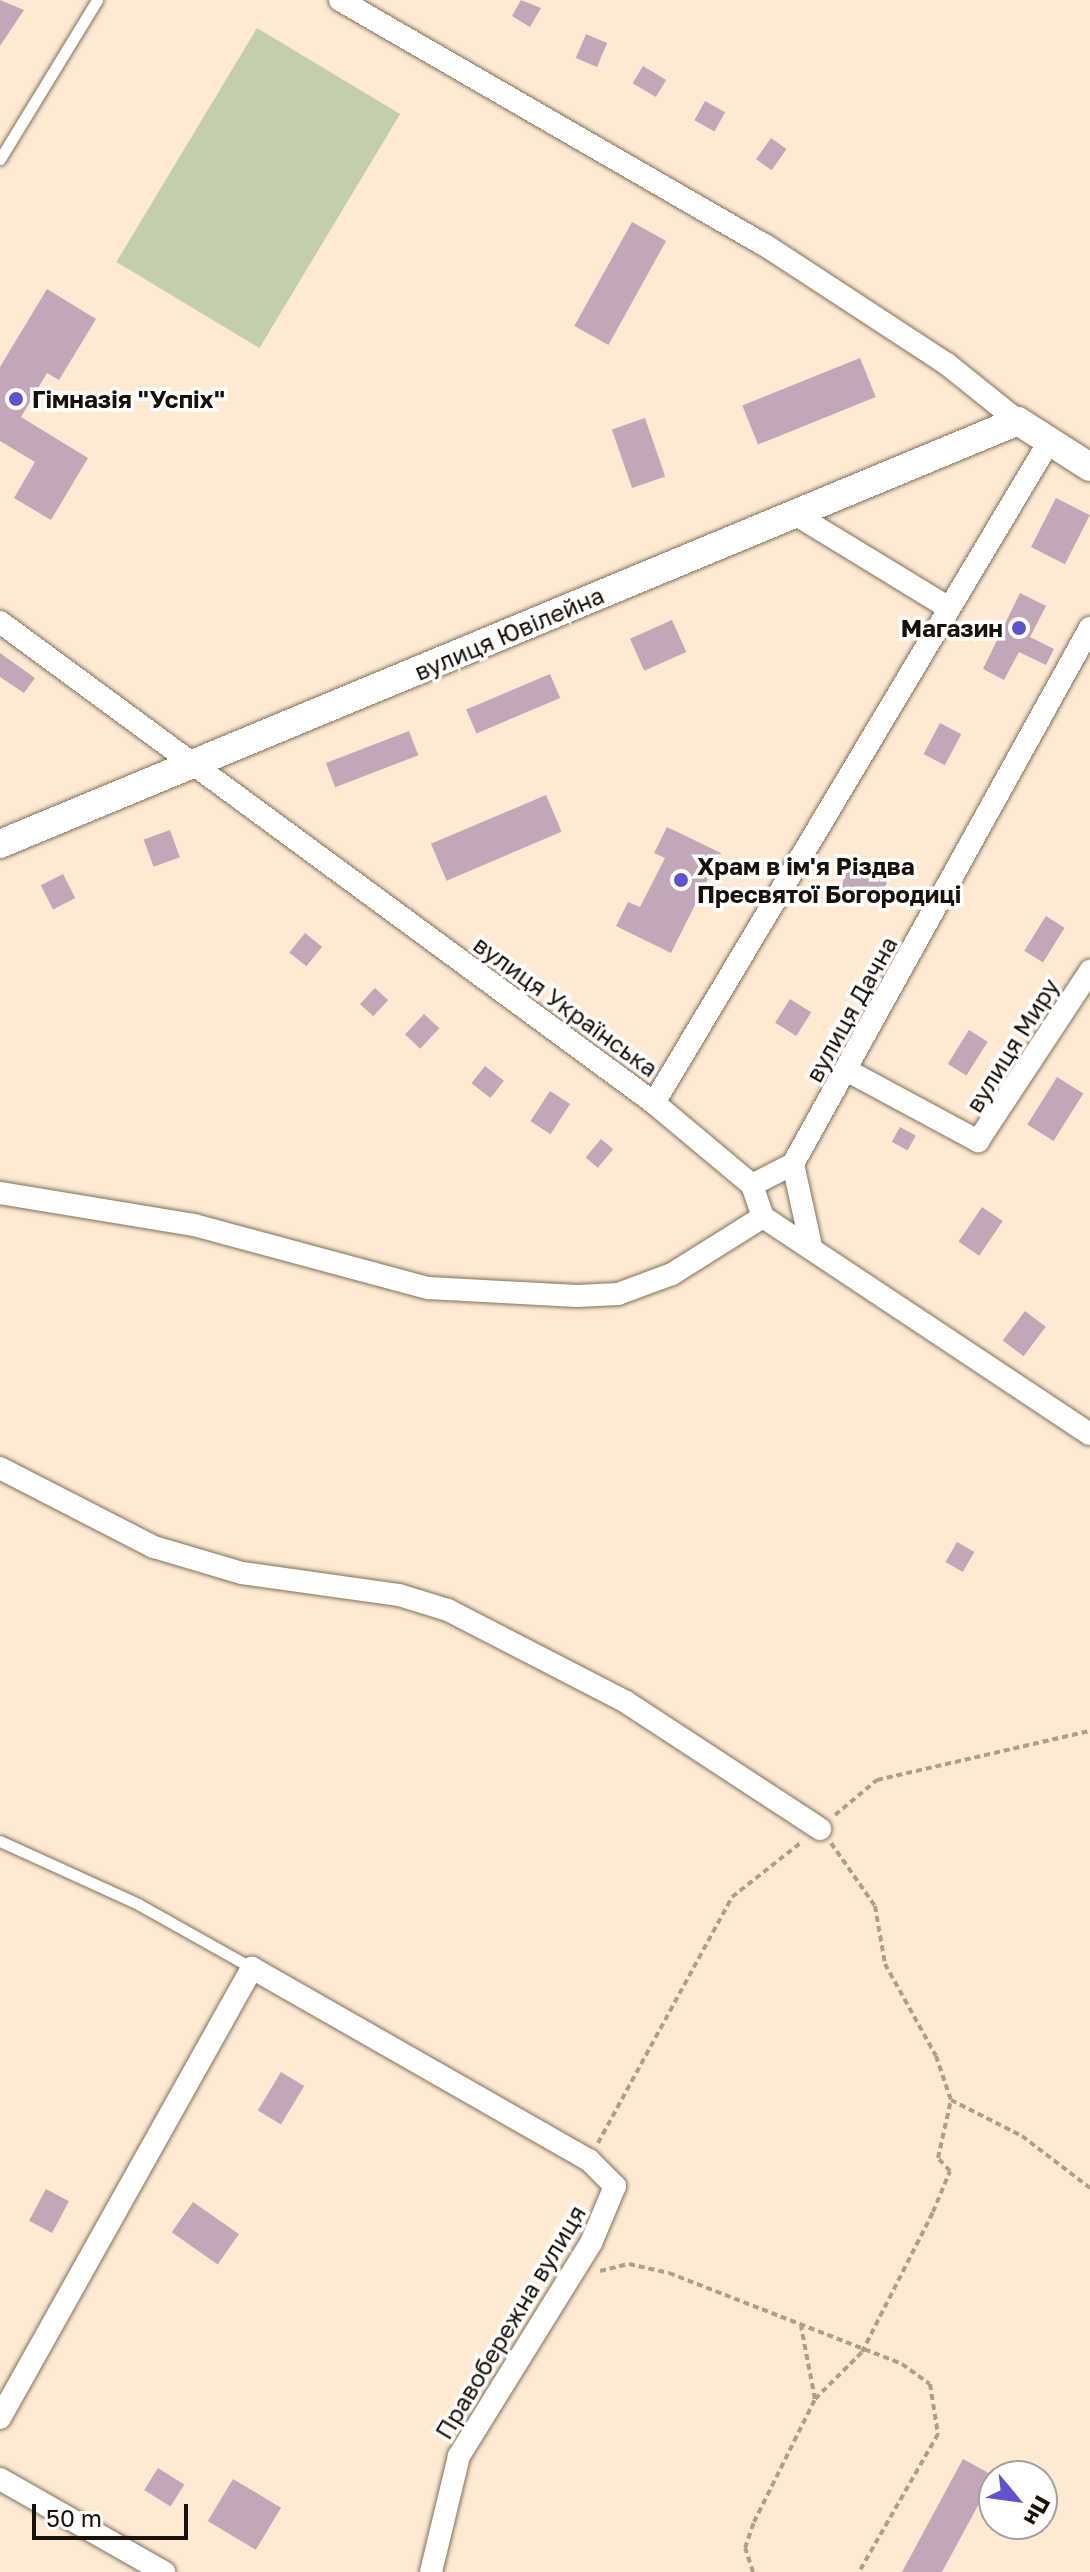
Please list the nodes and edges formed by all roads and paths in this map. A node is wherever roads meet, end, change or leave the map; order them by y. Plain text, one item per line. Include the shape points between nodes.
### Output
1 (97, 0) edge
2 (340, 0) edge
3 (0, 159) edge
4 (1018, 421) junction
5 (1047, 445) junction
6 (1090, 467) edge
7 (795, 514) junction
8 (949, 608) junction
9 (0, 622) edge
10 (1090, 628) edge
11 (193, 764) junction
12 (0, 844) edge
13 (1090, 971) edge
14 (848, 1071) junction
15 (654, 1103) junction
16 (793, 1164) junction
17 (752, 1185) junction
18 (0, 1193) edge
19 (763, 1217) junction
20 (811, 1246) junction
21 (1090, 1434) edge
22 (0, 1468) edge
23 (1090, 1731) edge
24 (820, 1829) junction
25 (0, 1841) edge
26 (252, 1968) junction
27 (951, 2100) junction
28 (589, 2160) junction
29 (1090, 2188) edge
30 (567, 2282) junction
31 (801, 2326) junction
32 (862, 2352) junction
33 (815, 2399) junction
34 (0, 2418) edge
35 (0, 2479) edge
36 (164, 2572) edge
37 (431, 2572) edge
38 (753, 2572) edge
39 (859, 2572) edge

1 - 3 lane
2 - 4 street via 765,245 947,364
4 - 5 street
4 - 7 street, вулиця Ювілейна
5 - 6 street
5 - 8 street
7 - 8 street
7 - 11 street, вулиця Ювілейна
8 - 15 street
9 - 11 street, вулиця Українська
10 - 14 street, вулиця Дачна
11 - 12 street, вулиця Ювілейна
11 - 15 street, вулиця Українська
13 - 14 street, вулиця Миру via 978,1141
14 - 16 street, вулиця Дачна
15 - 17 street, вулиця Українська
16 - 17 street
16 - 20 street
17 - 19 street
18 - 19 street via 194,1225 428,1288 577,1296 618,1294 662,1279
19 - 20 street
20 - 21 street
22 - 24 street via 154,1547 242,1573 399,1595 448,1610 626,1702
23 - 24 path via 877,1780
24 - 27 path via 875,1906 885,1964 936,2056
24 - 28 path via 732,1897
25 - 26 lane via 138,1904
26 - 28 street, Правобережна вулиця
26 - 34 street
27 - 29 path via 1022,2136
27 - 32 path via 938,2158 950,2171
28 - 30 street, Правобережна вулиця via 616,2195
30 - 31 path via 629,2264
30 - 37 street, Правобережна вулиця via 459,2456
31 - 32 path
31 - 33 path
32 - 33 path
32 - 39 path via 921,2377 938,2406 938,2434
33 - 38 path via 754,2522 745,2548
35 - 36 street

